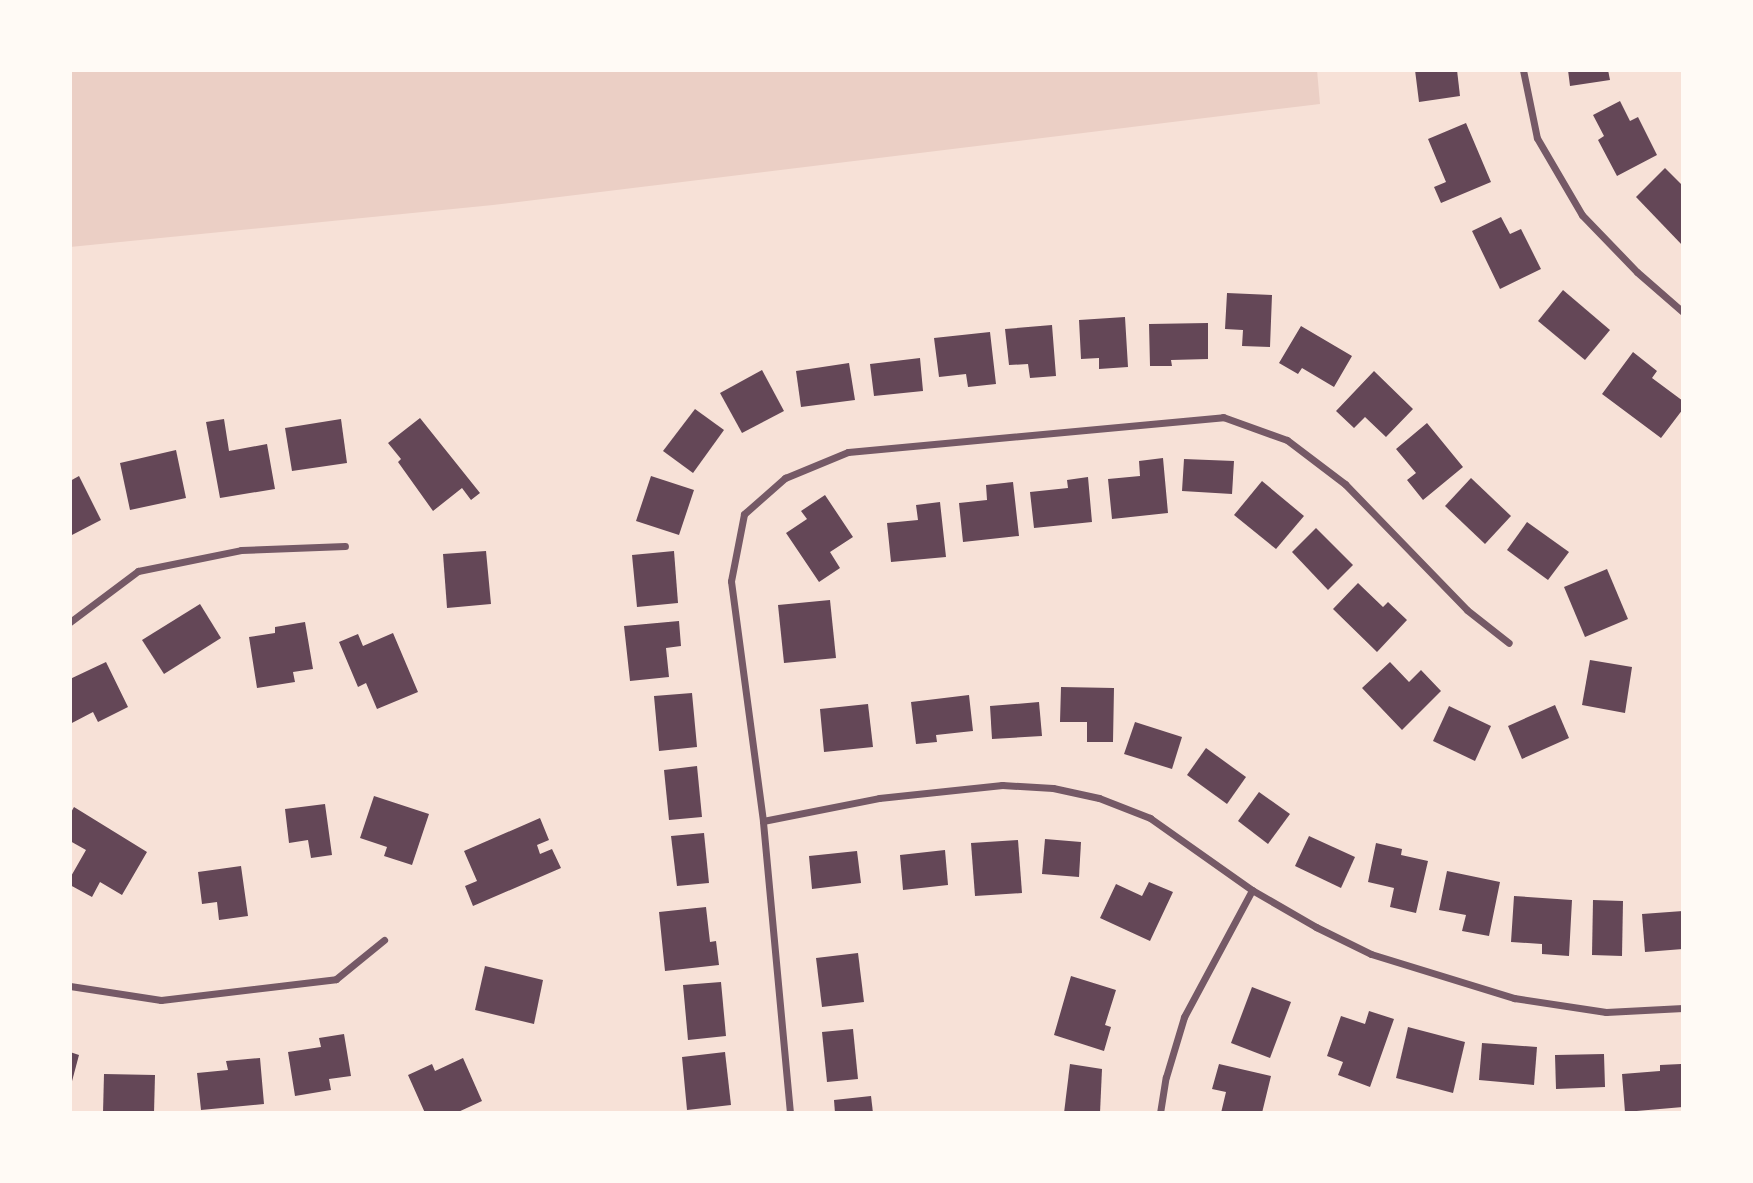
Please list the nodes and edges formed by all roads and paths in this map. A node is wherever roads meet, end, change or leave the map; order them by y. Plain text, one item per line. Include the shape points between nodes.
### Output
1 (1523, 70) edge
2 (1683, 312) edge
3 (345, 546) dead end
4 (70, 622) edge
5 (1509, 643) dead end
6 (763, 821) junction
7 (1252, 890) junction
8 (384, 940) dead end
9 (70, 986) edge
10 (1683, 1008) edge
11 (790, 1113) edge
12 (1160, 1113) edge

1 - 2 street via 1537,138 1582,215
3 - 4 street via 241,550 138,572
5 - 6 street via 1467,610 1345,484 1287,440 1223,417 848,453 785,478 744,514 731,581
6 - 7 street via 879,798 1002,785 1052,788 1099,798 1150,818
6 - 11 street
7 - 10 street via 1371,954 1514,998 1606,1012
7 - 12 street via 1184,1017
8 - 9 street via 336,979 160,1000

